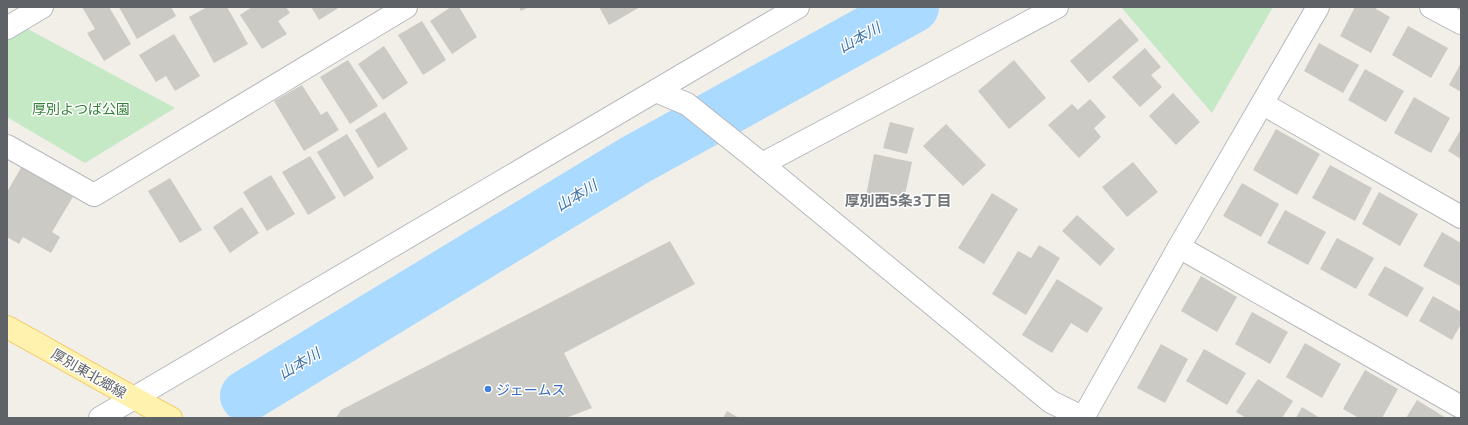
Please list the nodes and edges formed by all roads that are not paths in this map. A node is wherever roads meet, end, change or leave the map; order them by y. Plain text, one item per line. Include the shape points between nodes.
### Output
1 (42, 7) edge
2 (406, 7) edge
3 (798, 7) edge
4 (1057, 7) edge
5 (1318, 7) edge
6 (1431, 7) edge
7 (1461, 23) edge
8 (7, 28) edge
9 (656, 91) junction
10 (1262, 104) junction
11 (7, 146) edge
12 (762, 164) junction
13 (1461, 217) edge
14 (1179, 247) junction
15 (7, 327) edge
16 (133, 398) junction
17 (1461, 407) edge
18 (100, 418) edge
19 (171, 418) edge
20 (1084, 418) edge

1 - 8 street
2 - 11 street via 94,195
3 - 9 street
4 - 12 street
5 - 10 street
6 - 7 street
9 - 12 street via 687,104
9 - 16 street
10 - 13 street
10 - 14 street
12 - 20 street via 1051,402
14 - 17 street
14 - 20 street
15 - 16 main road, 厚別東北郷線
16 - 18 street
16 - 19 main road, 厚別東北郷線

